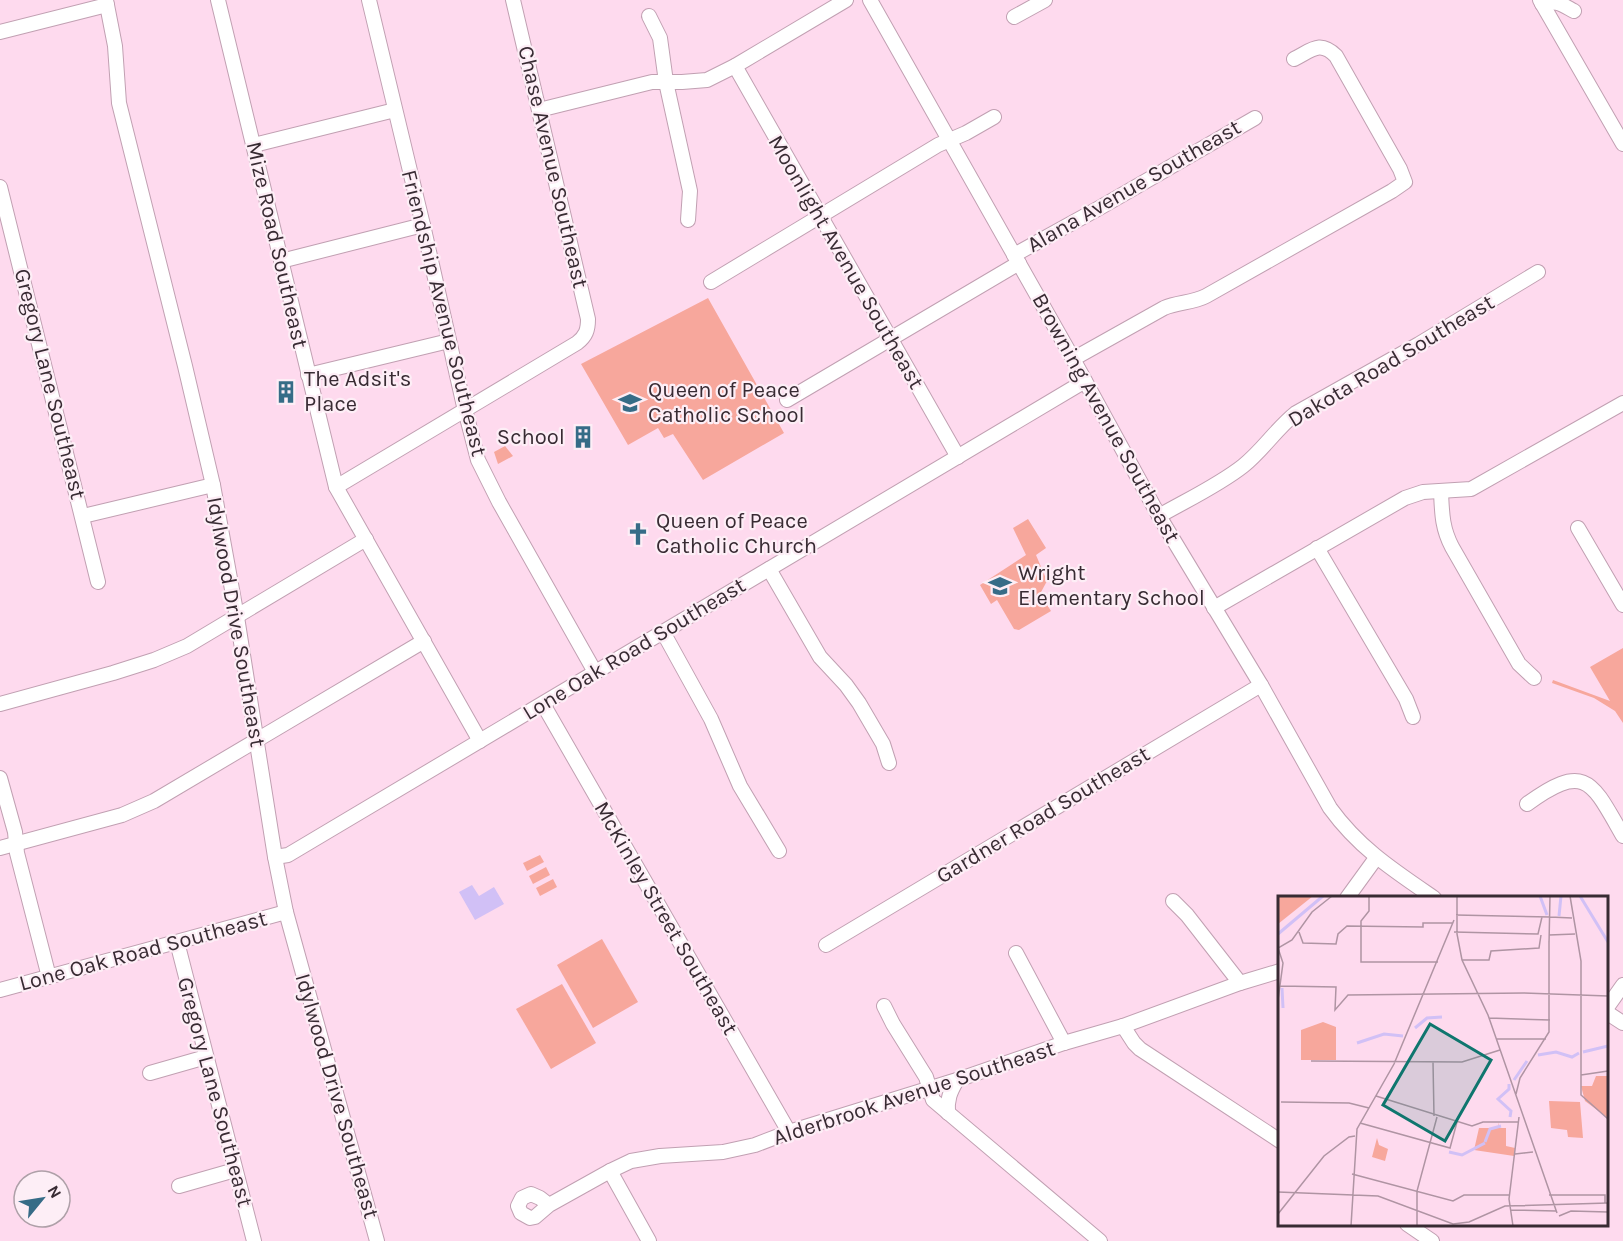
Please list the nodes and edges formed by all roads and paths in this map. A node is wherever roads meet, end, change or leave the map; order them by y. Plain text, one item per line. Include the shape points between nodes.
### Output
1 (218, 0) edge
2 (369, 0) edge
3 (513, 0) edge
4 (846, 0) edge
5 (870, 0) edge
6 (1045, 0) edge
7 (1541, 2) edge
8 (106, 3) edge
9 (1574, 11) dead end
10 (649, 16) dead end
11 (1014, 16) dead end
12 (0, 32) edge
13 (1294, 59) dead end
14 (735, 66) junction
15 (666, 82) junction
16 (395, 110) junction
17 (539, 110) junction
18 (994, 117) dead end
19 (1255, 118) dead end
20 (949, 141) junction
21 (1623, 144) edge
22 (254, 145) junction
23 (0, 187) edge
24 (821, 217) junction
25 (687, 220) dead end
26 (423, 225) junction
27 (1017, 259) junction
28 (281, 261) junction
29 (1538, 272) dead end
30 (711, 282) dead end
31 (891, 340) junction
32 (449, 341) junction
33 (1073, 359) junction
34 (308, 375) junction
35 (1085, 381) junction
36 (787, 400) dead end
37 (1623, 403) edge
38 (465, 411) junction
39 (958, 457) junction
40 (213, 485) junction
41 (336, 487) junction
42 (1441, 492) junction
43 (82, 516) junction
44 (1159, 516) junction
45 (1578, 528) dead end
46 (366, 539) junction
47 (1317, 548) junction
48 (769, 569) junction
49 (1617, 581) edge
50 (98, 582) dead end
51 (1623, 605) edge
52 (1214, 608) junction
53 (237, 617) junction
54 (663, 633) junction
55 (424, 641) junction
56 (595, 672) junction
57 (1534, 678) dead end
58 (1261, 685) junction
59 (0, 704) edge
60 (543, 704) junction
61 (1413, 717) dead end
62 (256, 739) junction
63 (480, 741) junction
64 (889, 763) dead end
65 (0, 778) edge
66 (1527, 804) dead end
67 (1623, 836) edge
68 (16, 844) junction
69 (0, 848) edge
70 (779, 851) dead end
71 (275, 857) junction
72 (1376, 858) junction
73 (1348, 896) edge
74 (1433, 896) edge
75 (1173, 901) dead end
76 (286, 912) junction
77 (177, 942) junction
78 (826, 945) dead end
79 (1016, 953) dead end
80 (1278, 972) edge
81 (49, 977) junction
82 (1240, 982) junction
83 (1623, 985) edge
84 (0, 990) edge
85 (884, 1006) dead end
86 (1608, 1007) edge
87 (1608, 1012) edge
88 (1623, 1023) edge
89 (1123, 1026) junction
90 (1064, 1043) junction
91 (206, 1057) junction
92 (150, 1073) dead end
93 (957, 1080) junction
94 (930, 1089) junction
95 (948, 1113) junction
96 (789, 1132) junction
97 (1278, 1140) edge
98 (235, 1170) junction
99 (610, 1171) junction
100 (179, 1186) dead end
101 (549, 1205) dead end
102 (1410, 1226) edge
103 (254, 1241) edge
104 (377, 1241) edge
105 (650, 1241) edge
106 (1100, 1241) edge
107 (1432, 1241) edge

1 - 22 street, Mize Road Southeast
2 - 16 street, Friendship Avenue Southeast
3 - 17 street, Chase Avenue Southeast
4 - 14 street
5 - 20 street, Browning Avenue Southeast
6 - 11 street
7 - 9 street via 1557,2
7 - 21 street
8 - 12 street
8 - 40 street, Idylwood Drive Southeast via 113,29 119,103
10 - 15 street via 660,38
13 - 33 street via 1322,47 1336,56 1405,182 1206,296 1164,308
14 - 15 street via 707,80
14 - 24 street, Moonlight Avenue Southeast
15 - 17 street via 652,82
15 - 25 street via 690,191
16 - 22 street
16 - 26 street, Friendship Avenue Southeast
17 - 38 street, Chase Avenue Southeast via 588,327 577,343
18 - 20 street
19 - 27 street, Alana Avenue Southeast
20 - 24 street
20 - 27 street, Browning Avenue Southeast
22 - 28 street, Mize Road Southeast
23 - 43 street, Gregory Lane Southeast
24 - 30 street
24 - 31 street, Moonlight Avenue Southeast
26 - 28 street
26 - 32 street, Friendship Avenue Southeast
27 - 31 street, Alana Avenue Southeast
27 - 33 street, Browning Avenue Southeast
28 - 34 street, Mize Road Southeast
29 - 44 street, Dakota Road Southeast via 1296,413 1244,466
31 - 36 street, Alana Avenue Southeast
31 - 39 street, Moonlight Avenue Southeast
32 - 34 street
32 - 38 street, Friendship Avenue Southeast
33 - 35 street, Browning Avenue Southeast
34 - 41 street, Mize Road Southeast
35 - 39 street, Lone Oak Road Southeast
35 - 44 street, Browning Avenue Southeast
37 - 42 street via 1471,489
38 - 41 street
38 - 56 street, Friendship Avenue Southeast via 478,460
39 - 48 street, Lone Oak Road Southeast
40 - 43 street
40 - 53 street, Idylwood Drive Southeast
41 - 46 street, Mize Road Southeast
42 - 47 street via 1405,498
42 - 57 street via 1445,534 1519,664
43 - 50 street, Gregory Lane Southeast
44 - 52 street, Browning Avenue Southeast
45 - 49 street
46 - 53 street
46 - 55 street, Mize Road Southeast
47 - 52 street
47 - 61 street
48 - 54 street, Lone Oak Road Southeast
48 - 64 street via 820,657 859,703 883,744
49 - 51 street
52 - 58 street, Browning Avenue Southeast
53 - 59 street via 154,660
53 - 62 street, Idylwood Drive Southeast
54 - 56 street, Lone Oak Road Southeast
54 - 70 street via 711,719 740,786
55 - 62 street
55 - 63 street, Mize Road Southeast
56 - 60 street, Lone Oak Road Southeast
58 - 72 street, Browning Avenue Southeast via 1330,808
58 - 78 street, Gardner Road Southeast
60 - 63 street, Lone Oak Road Southeast
60 - 96 street, McKinley Street Southeast
62 - 68 street via 154,801 122,815
62 - 71 street, Idylwood Drive Southeast
63 - 71 street, Lone Oak Road Southeast via 288,855
65 - 68 street
66 - 67 street via 1556,785 1581,781 1596,790
68 - 69 street
68 - 81 street
71 - 76 street, Idylwood Drive Southeast
72 - 73 street
72 - 74 street, Browning Avenue Southeast
75 - 82 street
76 - 77 street, Lone Oak Road Southeast
76 - 104 street, Idylwood Drive Southeast
77 - 81 street, Lone Oak Road Southeast
77 - 91 street, Gregory Lane Southeast
79 - 90 street
80 - 82 street, Alderbrook Avenue Southeast
81 - 84 street, Lone Oak Road Southeast
82 - 89 street, Alderbrook Avenue Southeast
83 - 86 street
85 - 94 street
87 - 88 street
89 - 90 street, Alderbrook Avenue Southeast
89 - 97 street via 1140,1049
90 - 93 street, Alderbrook Avenue Southeast
91 - 92 street
91 - 98 street, Gregory Lane Southeast
93 - 94 street, Alderbrook Avenue Southeast
93 - 95 street via 947,1102
94 - 95 street via 933,1100
94 - 96 street, Alderbrook Avenue Southeast
95 - 106 street
96 - 99 street, Alderbrook Avenue Southeast via 738,1150 645,1158
98 - 100 street
98 - 103 street, Gregory Lane Southeast
99 - 101 street, Alderbrook Avenue Southeast
99 - 105 street
102 - 107 street

